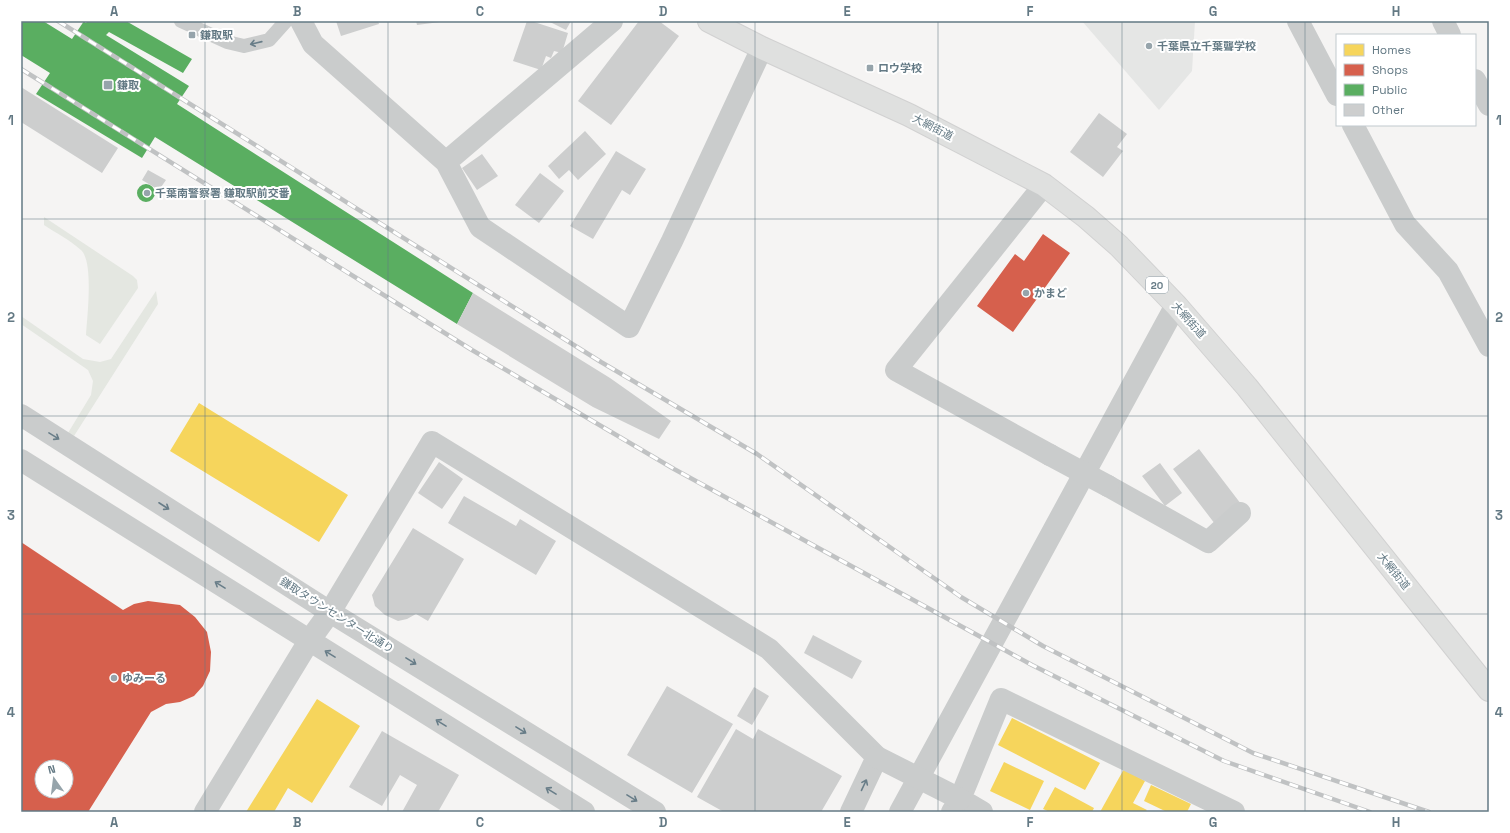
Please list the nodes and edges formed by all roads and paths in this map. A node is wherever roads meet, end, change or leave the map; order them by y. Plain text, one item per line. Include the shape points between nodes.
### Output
1 (181, 21) edge
2 (286, 21) edge
3 (302, 21) edge
4 (612, 21) edge
5 (709, 21) edge
6 (1298, 21) edge
7 (1443, 21) edge
8 (1450, 34) edge
9 (762, 48) junction
10 (1476, 82) edge
11 (1336, 93) edge
12 (1489, 105) edge
13 (1354, 126) edge
14 (446, 162) junction
15 (1044, 185) junction
16 (1176, 306) junction
17 (1489, 346) edge
18 (21, 415) edge
19 (21, 460) edge
20 (1240, 513) dead end
21 (330, 612) junction
22 (309, 641) junction
23 (1489, 690) edge
24 (877, 757) junction
25 (956, 805) edge
26 (205, 812) edge
27 (584, 812) edge
28 (654, 812) edge
29 (851, 812) edge
30 (900, 812) edge
31 (982, 812) edge
32 (1234, 812) edge

2 -> 1 lane via 269,40 244,46 227,42
3 - 14 street via 313,44
4 - 14 street
5 - 9 main road, 大網街道 / 20
6 - 11 street
7 - 8 street
9 - 14 street via 629,327 480,227
9 - 15 main road, 大網街道 / 20 via 909,115
10 - 12 street
13 - 17 street via 1405,224 1448,271
15 - 16 main road, 大網街道 / 20 via 1120,246
15 - 20 street, bridge via 896,370 1208,542
16 - 23 main road, 大網街道 / 20 via 1247,387
16 - 30 street
18 -> 21 street, 鎌取タウンセンター北通り
22 -> 19 street
21 - 22 street
21 - 24 street via 432,442 769,649
21 -> 28 street, 鎌取タウンセンター北通り
22 - 26 street
27 -> 22 street
24 - 25 street, bridge
29 -> 24 street
25 - 31 street
25 - 32 street via 1001,699

